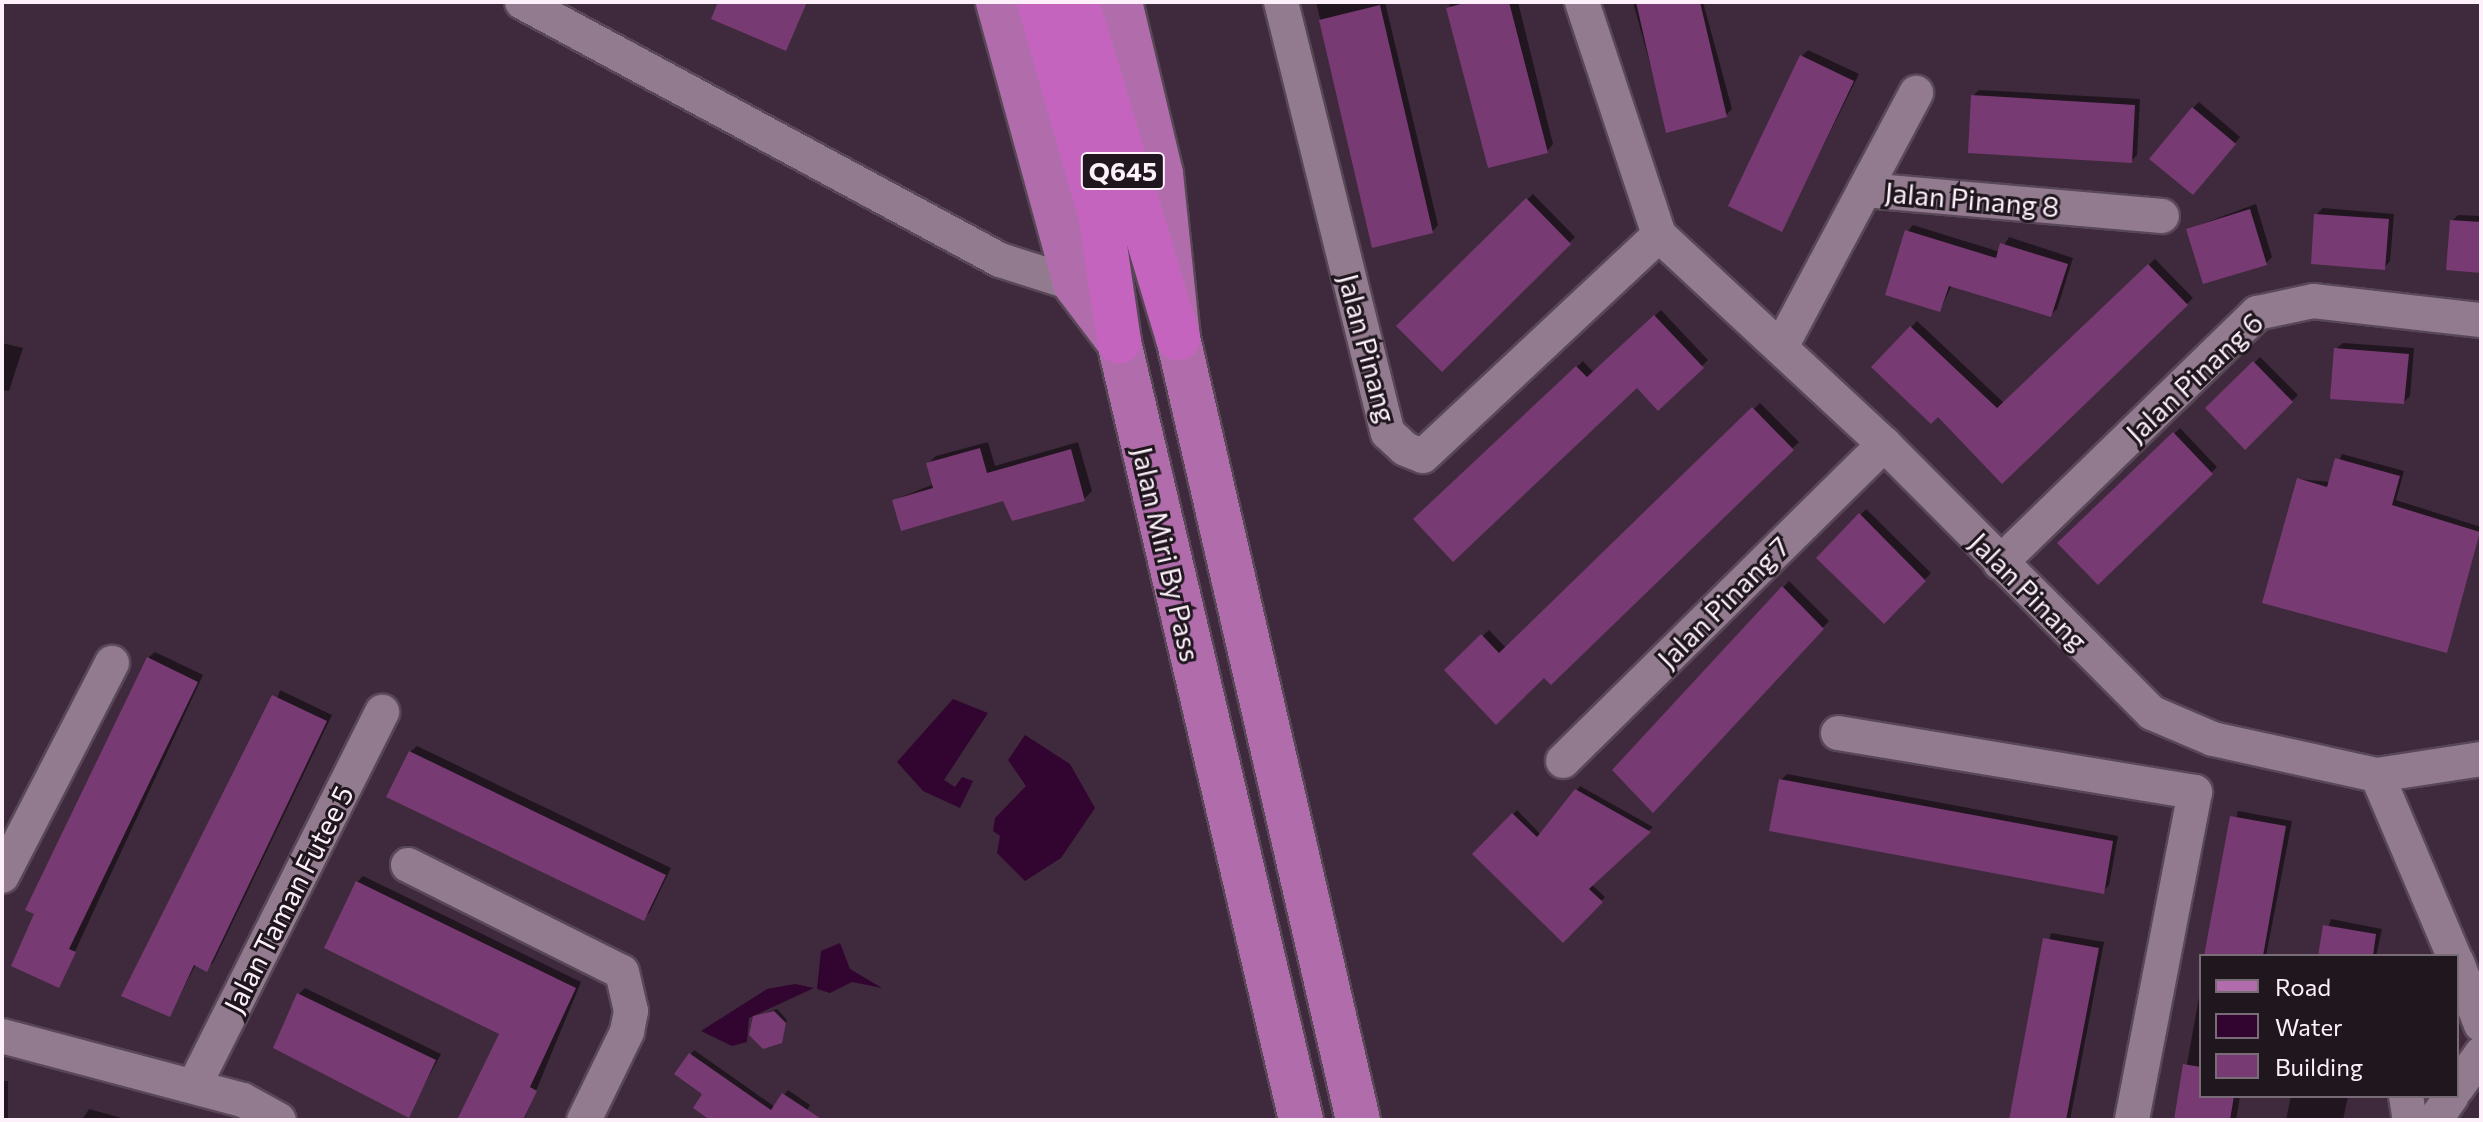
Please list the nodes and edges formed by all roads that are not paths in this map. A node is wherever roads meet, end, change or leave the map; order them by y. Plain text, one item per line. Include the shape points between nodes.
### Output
1 (998, 2) edge
2 (1039, 2) edge
3 (1077, 2) edge
4 (1120, 2) edge
5 (1281, 2) edge
6 (1582, 2) edge
7 (525, 3) edge
8 (1916, 93) dead end
9 (1865, 190) junction
10 (2162, 216) dead end
11 (1659, 235) junction
12 (1075, 284) junction
13 (2481, 320) edge
14 (1178, 338) junction
15 (1119, 342) junction
16 (1781, 347) junction
17 (1884, 444) junction
18 (2000, 563) junction
19 (112, 663) dead end
20 (382, 712) dead end
21 (1838, 733) dead end
22 (2213, 739) junction
23 (2481, 759) edge
24 (1563, 761) dead end
25 (2377, 775) junction
26 (2195, 792) junction
27 (408, 865) dead end
28 (2, 876) edge
29 (2452, 954) edge
30 (2459, 970) edge
31 (2481, 1025) edge
32 (2, 1036) edge
33 (2481, 1054) edge
34 (2459, 1085) edge
35 (2406, 1098) edge
36 (2451, 1098) edge
37 (202, 1099) edge
38 (279, 1120) edge
39 (584, 1120) edge
40 (1301, 1120) edge
41 (1358, 1120) edge
42 (2132, 1120) edge
43 (2410, 1120) edge
44 (2435, 1120) edge

1 - 12 main road, Jalan Miri By Pass / Q645
2 - 15 highway, Q645 via 1101,218
3 - 14 highway, Q645
4 - 14 main road, Jalan Miri By Pass / Q645 via 1161,174
5 - 11 street, Jalan Pinang via 1388,433 1405,449 1423,456
6 - 11 street, Jalan Pinang
7 - 12 street via 1000,260
8 - 9 street
9 - 10 street, Jalan Pinang 8
9 - 16 street, Jalan Pinang 8
11 - 16 street, Jalan Pinang
12 - 15 main road, Jalan Miri By Pass / Q645
13 - 18 street, Jalan Pinang 6 via 2313,301 2257,313
14 - 41 main road, Jalan Miri By Pass / Q645
15 - 40 main road, Jalan Miri By Pass / Q645
16 - 17 street, Jalan Pinang
17 - 18 street, Jalan Pinang
17 - 24 street, Jalan Pinang 7
18 - 22 street, Jalan Pinang via 2152,713
19 - 28 street
20 - 37 street, Jalan Taman Futee 5
21 - 26 street
22 - 25 street, Jalan Pinang
22 - 26 street
23 - 25 street, Jalan Pinang
25 - 29 street
26 - 42 street
27 - 39 street via 622,972 631,1011 627,1032
30 - 31 street
32 - 37 street
33 - 34 street
35 - 43 street
36 - 44 street
37 - 38 street

